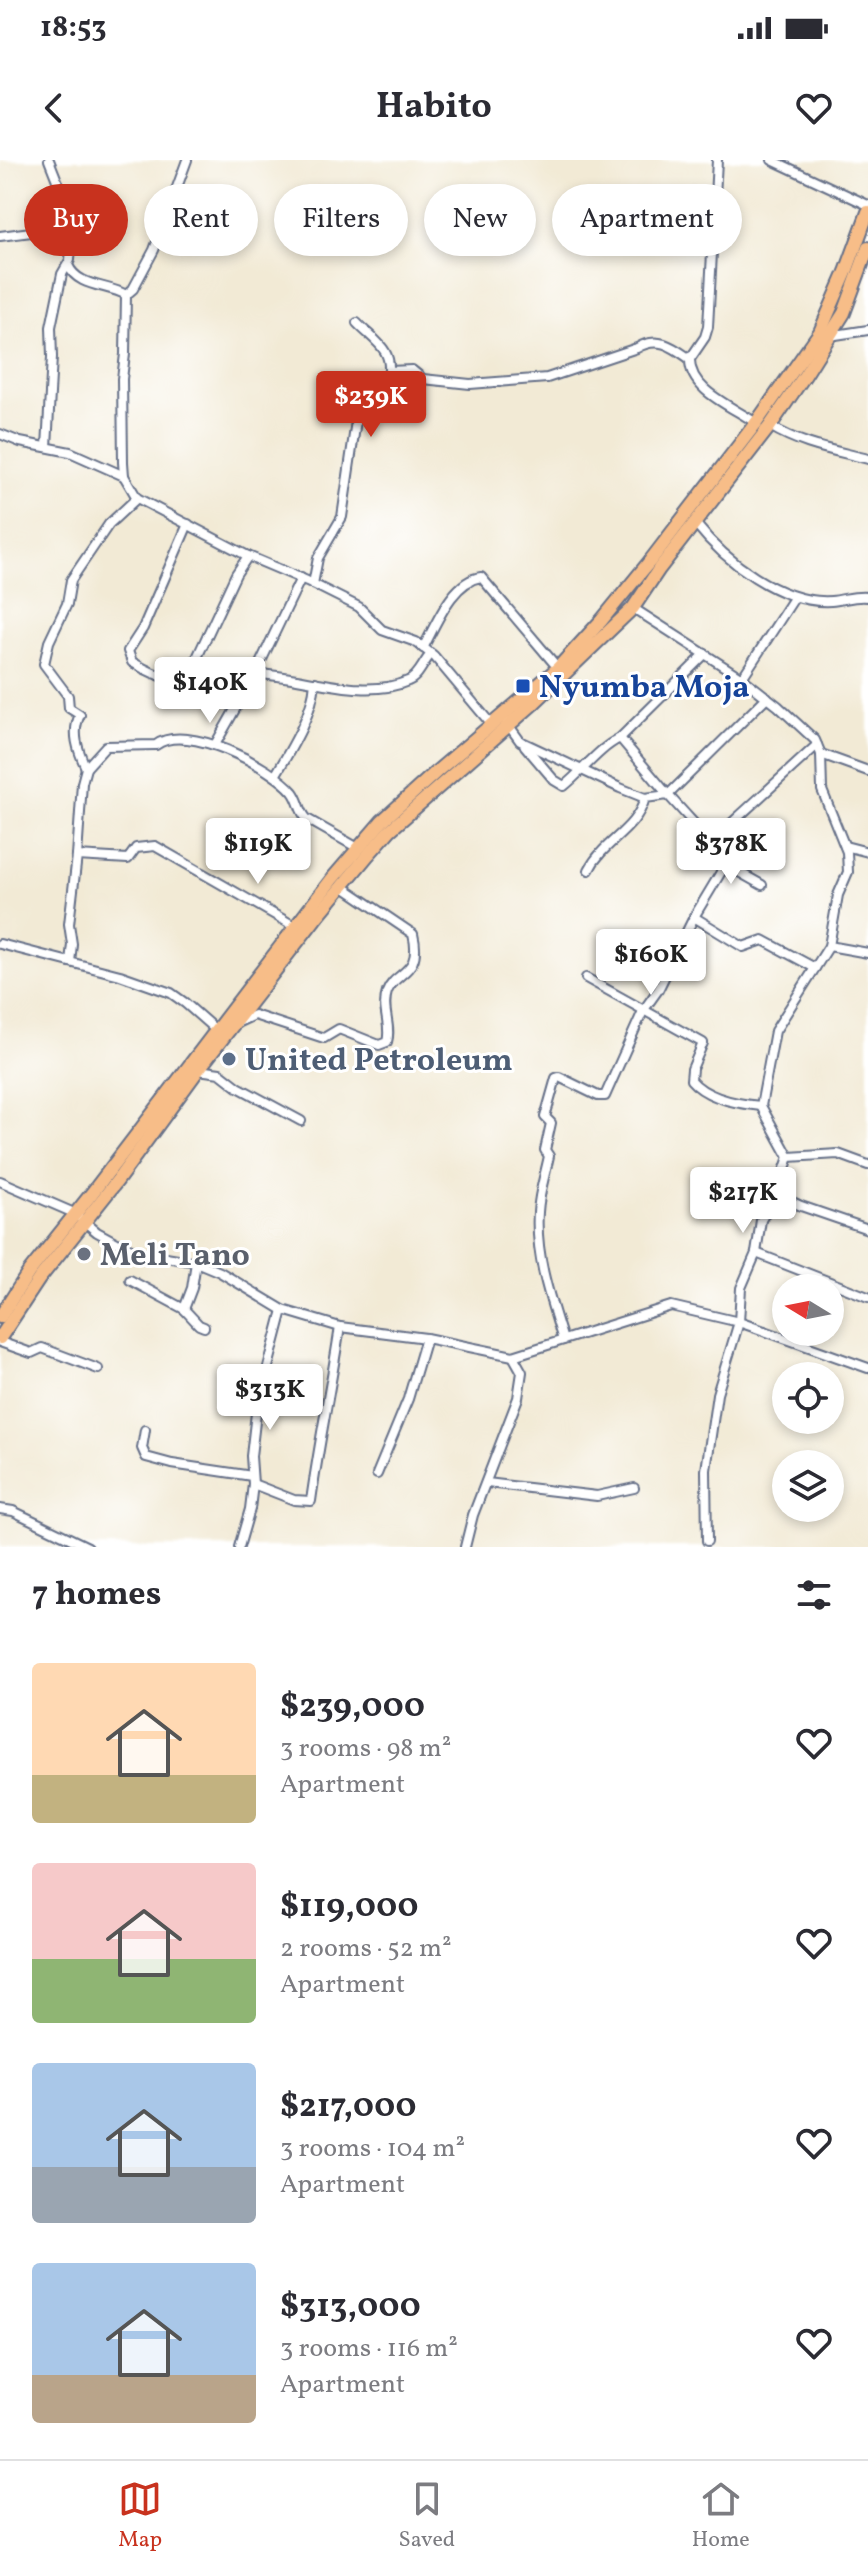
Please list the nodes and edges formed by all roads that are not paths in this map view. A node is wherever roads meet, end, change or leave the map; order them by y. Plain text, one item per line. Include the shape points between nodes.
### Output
1 (49, 160) edge
2 (187, 160) edge
3 (717, 160) edge
4 (772, 160) edge
5 (788, 163) edge
6 (58, 184) edge
7 (868, 205) edge
8 (868, 212) edge
9 (24, 233) edge
10 (0, 236) edge
11 (868, 248) edge
12 (69, 256) edge
13 (68, 265) junction
14 (126, 295) junction
15 (357, 323) dead end
16 (868, 330) edge
17 (825, 334) junction
18 (690, 359) junction
19 (389, 371) junction
20 (756, 423) junction
21 (770, 426) junction
22 (0, 434) edge
23 (47, 447) junction
24 (868, 459) edge
25 (124, 476) junction
26 (137, 498) junction
27 (695, 523) junction
28 (188, 524) junction
29 (248, 556) junction
30 (301, 578) junction
31 (313, 584) junction
32 (868, 597) edge
33 (794, 598) junction
34 (633, 608) junction
35 (423, 648) junction
36 (431, 654) junction
37 (705, 654) junction
38 (558, 668) junction
39 (255, 674) junction
40 (742, 678) junction
41 (187, 679) junction
42 (315, 682) junction
43 (767, 697) junction
44 (501, 722) junction
45 (620, 738) junction
46 (520, 741) junction
47 (216, 743) junction
48 (817, 745) junction
49 (821, 754) junction
50 (86, 768) junction
51 (583, 771) junction
52 (868, 771) edge
53 (275, 776) junction
54 (668, 795) junction
55 (645, 798) junction
56 (711, 842) junction
57 (845, 846) junction
58 (358, 848) junction
59 (868, 852) edge
60 (77, 856) junction
61 (722, 859) junction
62 (589, 870) dead end
63 (762, 885) dead end
64 (342, 886) junction
65 (694, 917) junction
66 (296, 927) junction
67 (0, 944) edge
68 (829, 946) junction
69 (868, 953) edge
70 (70, 962) junction
71 (815, 968) junction
72 (586, 978) dead end
73 (643, 1011) junction
74 (235, 1024) junction
75 (220, 1035) junction
76 (198, 1070) junction
77 (761, 1106) junction
78 (301, 1121) dead end
79 (789, 1157) junction
80 (868, 1165) edge
81 (0, 1181) edge
82 (776, 1194) junction
83 (74, 1213) junction
84 (85, 1223) junction
85 (868, 1229) edge
86 (756, 1253) junction
87 (196, 1262) junction
88 (130, 1280) dead end
89 (21, 1296) junction
90 (868, 1297) edge
91 (184, 1309) junction
92 (283, 1310) junction
93 (0, 1317) edge
94 (739, 1322) junction
95 (204, 1327) dead end
96 (340, 1327) junction
97 (426, 1338) junction
98 (0, 1340) edge
99 (563, 1340) junction
100 (513, 1356) junction
101 (868, 1368) edge
102 (98, 1369) dead end
103 (145, 1430) dead end
104 (377, 1474) dead end
105 (252, 1480) junction
106 (487, 1483) junction
107 (634, 1488) dead end
108 (0, 1509) edge
109 (707, 1541) dead end
110 (88, 1547) edge
111 (239, 1547) edge
112 (465, 1547) edge

1 - 6 street
2 - 14 street via 154,250
3 - 18 street via 708,327
4 - 5 street
5 - 7 street
8 - 17 main road
9 - 10 street
11 - 17 main road via 844,313
12 - 13 street
13 - 14 street via 79,278
13 - 23 street via 51,327
14 - 25 street
15 - 19 street via 385,347
16 - 17 street
17 - 20 main road
17 - 21 main road
18 - 19 street via 667,342 645,343 547,378 470,384 423,379 412,370
18 - 20 street via 699,384
19 - 31 street via 359,400 342,517 318,558
20 - 38 main road via 621,598
21 - 24 street via 826,450
21 - 27 main road
22 - 23 street
23 - 25 street
25 - 26 street
26 - 28 street
26 - 50 street via 109,524 71,580 44,664 68,696 69,708 80,715 78,751
27 - 33 street via 753,577
27 - 34 main road
28 - 29 street
28 - 41 street via 128,656 160,676
29 - 30 street
29 - 41 street
30 - 31 street
30 - 39 street
31 - 35 street via 359,607 382,630
32 - 33 street
33 - 40 street
34 - 37 street
34 - 44 main road
35 - 36 street
35 - 38 street via 452,598 471,579 481,577
36 - 42 street via 415,677 399,684 375,688
36 - 44 street
37 - 40 street
37 - 45 street
38 - 44 main road
39 - 41 street
39 - 42 street
39 - 47 street
40 - 43 street
42 - 53 street
43 - 48 street
43 - 54 street
44 - 46 street
44 - 58 main road via 393,811
44 - 64 main road via 390,830
45 - 51 street via 607,744
45 - 54 street
46 - 51 street
46 - 51 street via 559,785
47 - 50 street via 106,746
47 - 53 street
48 - 49 street
48 - 56 street
49 - 52 street
49 - 57 street via 822,790
50 - 60 street
51 - 55 street
53 - 58 street via 294,793 307,819
54 - 55 street
54 - 56 street
55 - 62 street via 631,826 596,855
56 - 61 street
57 - 59 street
57 - 68 street via 848,872
58 - 66 main road
60 - 66 street via 128,859 136,848 155,846
60 - 70 street
61 - 63 street
61 - 65 street via 721,872
64 - 74 main road
64 - 74 street via 413,934 417,948 408,972 388,988 387,1042 379,1045 339,1029 324,1038 254,1015
65 - 71 street via 743,947 763,940
65 - 73 street
66 - 75 main road
67 - 70 street
68 - 69 street
68 - 71 street
70 - 75 street via 171,993
71 - 77 street via 775,1031
72 - 73 street
73 - 77 street via 703,1043 692,1069 696,1085 737,1104
73 - 99 street via 605,1096 556,1078 545,1117 551,1123 545,1150 549,1156 537,1214 548,1290
74 - 75 main road
75 - 76 main road
75 - 83 main road
76 - 78 street via 220,1073
76 - 84 main road
77 - 79 street
79 - 80 street via 838,1154
79 - 82 street
81 - 83 street
82 - 85 street
82 - 86 street via 761,1220
83 - 84 street
83 - 89 main road
84 - 87 street via 142,1253
84 - 89 main road
86 - 90 street
86 - 94 street via 741,1288
87 - 91 street
87 - 92 street
88 - 91 street
89 - 93 main road
89 - 98 main road
91 - 95 street
92 - 96 street
92 - 105 street via 256,1413
94 - 99 street via 671,1306
94 - 101 street
94 - 109 street via 717,1394 706,1470
96 - 97 street
96 - 105 street via 311,1501 294,1500
97 - 100 street
97 - 104 street
98 - 102 street via 31,1353 42,1348
99 - 100 street
100 - 106 street via 522,1372 518,1398
103 - 105 street via 146,1457
105 - 111 street
106 - 107 street via 597,1496
106 - 112 street
108 - 110 street

